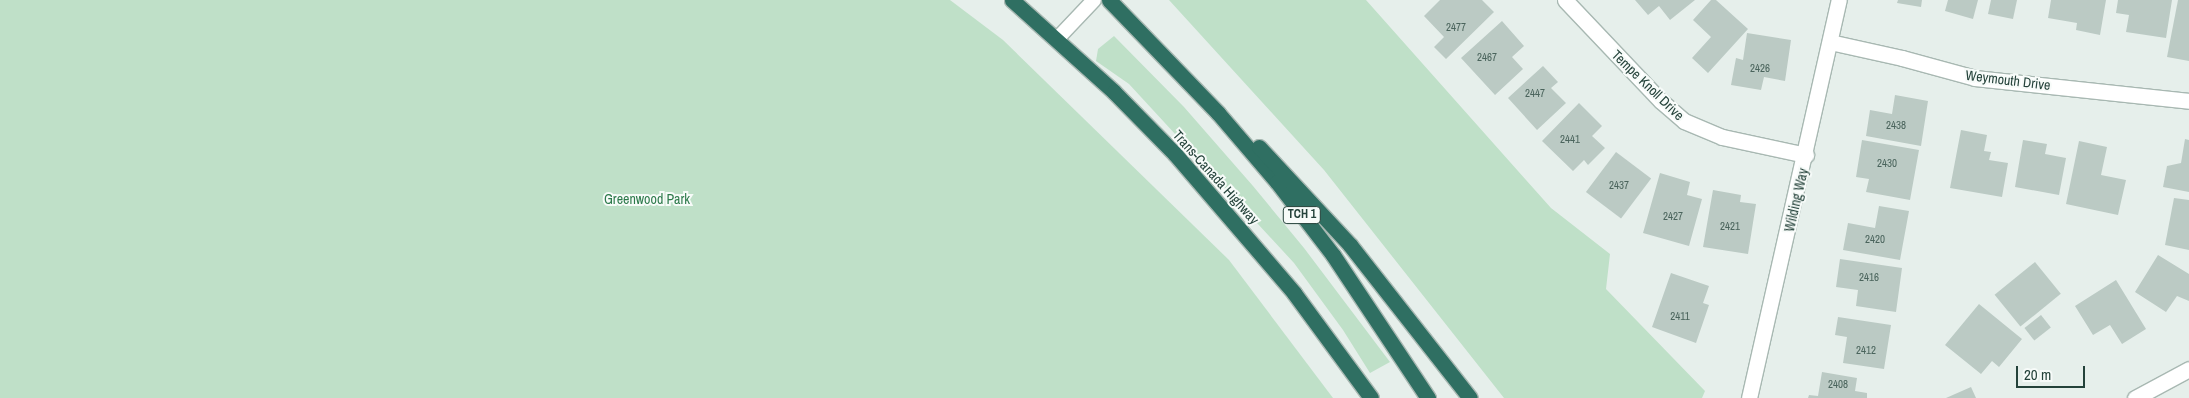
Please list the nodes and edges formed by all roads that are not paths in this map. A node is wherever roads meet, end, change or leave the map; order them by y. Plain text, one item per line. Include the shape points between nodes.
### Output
1 (1012, 0) edge
2 (1094, 0) edge
3 (1109, 0) edge
4 (1565, 0) edge
5 (1839, 0) edge
6 (1058, 38) junction
7 (1830, 42) junction
8 (1157, 47) junction
9 (2189, 101) edge
10 (1806, 154) junction
11 (2189, 369) edge
12 (1371, 398) edge
13 (1428, 398) edge
14 (1470, 398) edge
15 (1749, 398) edge
16 (2135, 398) edge

1 - 6 highway, Trans-Canada Highway
2 - 6 lane
3 - 8 highway, TCH 1
4 - 10 street, Tempe Knoll Drive via 1684,121 1722,137
5 - 7 street, Wilding Way
6 - 12 highway, Trans-Canada Highway via 1175,154 1234,221 1294,293
7 - 9 street, Weymouth Drive via 1975,78
7 - 10 street, Wilding Way
8 - 13 highway, TCH 1 via 1218,113 1333,255
8 - 14 highway via 1269,157 1350,245
10 - 15 street, Wilding Way
11 - 16 street

